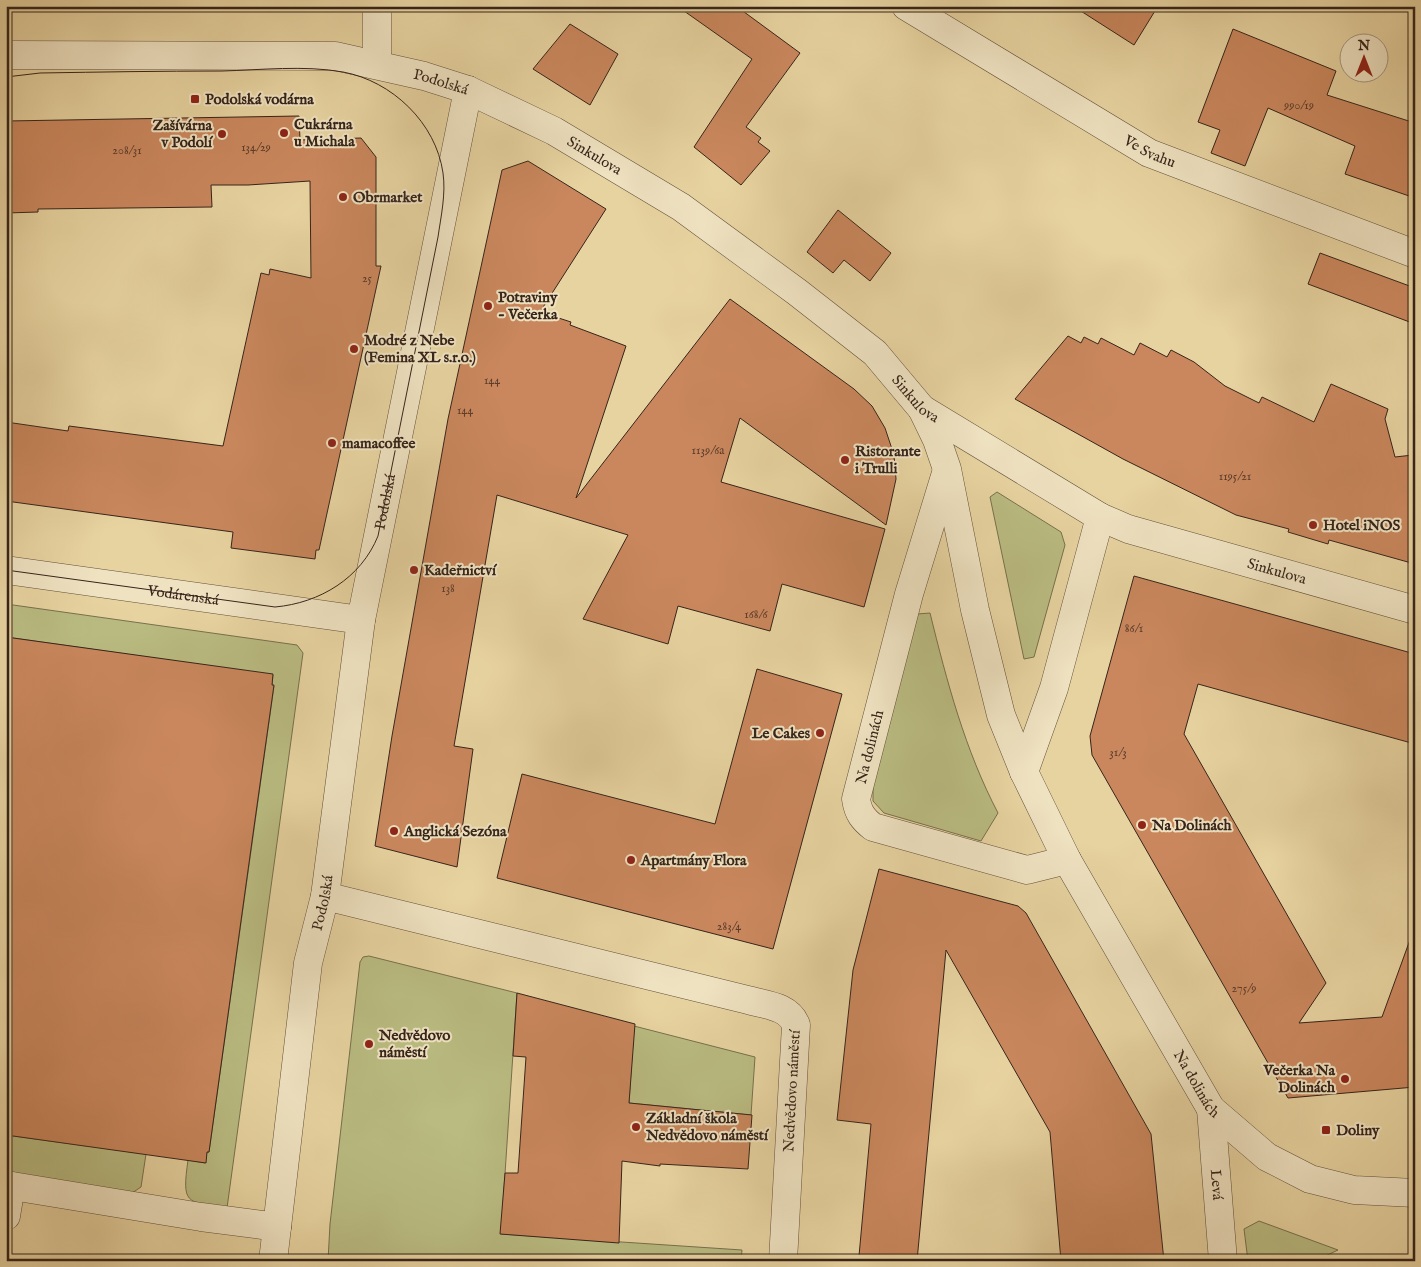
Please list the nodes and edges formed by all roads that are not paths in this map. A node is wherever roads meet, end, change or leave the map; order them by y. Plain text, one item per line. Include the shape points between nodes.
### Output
1 (377, 6) edge
2 (906, 6) edge
3 (6, 55) edge
4 (377, 64) junction
5 (468, 90) junction
6 (1415, 254) edge
7 (922, 409) junction
8 (947, 469) junction
9 (1100, 517) junction
10 (6, 570) edge
11 (1415, 610) edge
12 (361, 620) junction
13 (1024, 772) junction
14 (1067, 860) junction
15 (325, 896) junction
16 (1211, 1109) junction
17 (9, 1186) edge
18 (1415, 1193) edge
19 (6, 1216) edge
20 (277, 1227) junction
21 (273, 1261) edge
22 (783, 1261) edge
23 (1223, 1261) edge

1 - 4 street
2 - 6 street, Ve Svahu via 1149,153
3 - 4 street, Podolská via 335,56
4 - 5 street, Podolská
5 - 7 street, Sinkulova via 554,131 681,207 875,353
5 - 12 street, Podolská
7 - 8 street, Na dolinách
7 - 9 street, Sinkulova
8 - 13 street, Na dolinách via 975,610 1001,714
8 - 14 street, Na dolinách via 909,594 856,800 857,807 860,815 874,827 1027,870
9 - 11 street, Sinkulova via 1128,530
9 - 13 street via 1054,688
10 - 12 street, Vodárenská
12 - 15 street, Podolská
13 - 14 street, Na dolinách
14 - 16 street, Na dolinách
15 - 20 street, Podolská via 308,963
15 - 22 street, Nedvědovo náměstí via 748,1000 785,1010 793,1016 796,1024
16 - 18 street, Na dolinách via 1267,1157 1310,1179 1354,1190
16 - 23 street, Levá
17 - 19 street
17 - 20 street via 201,1218
20 - 21 street, Podolská

